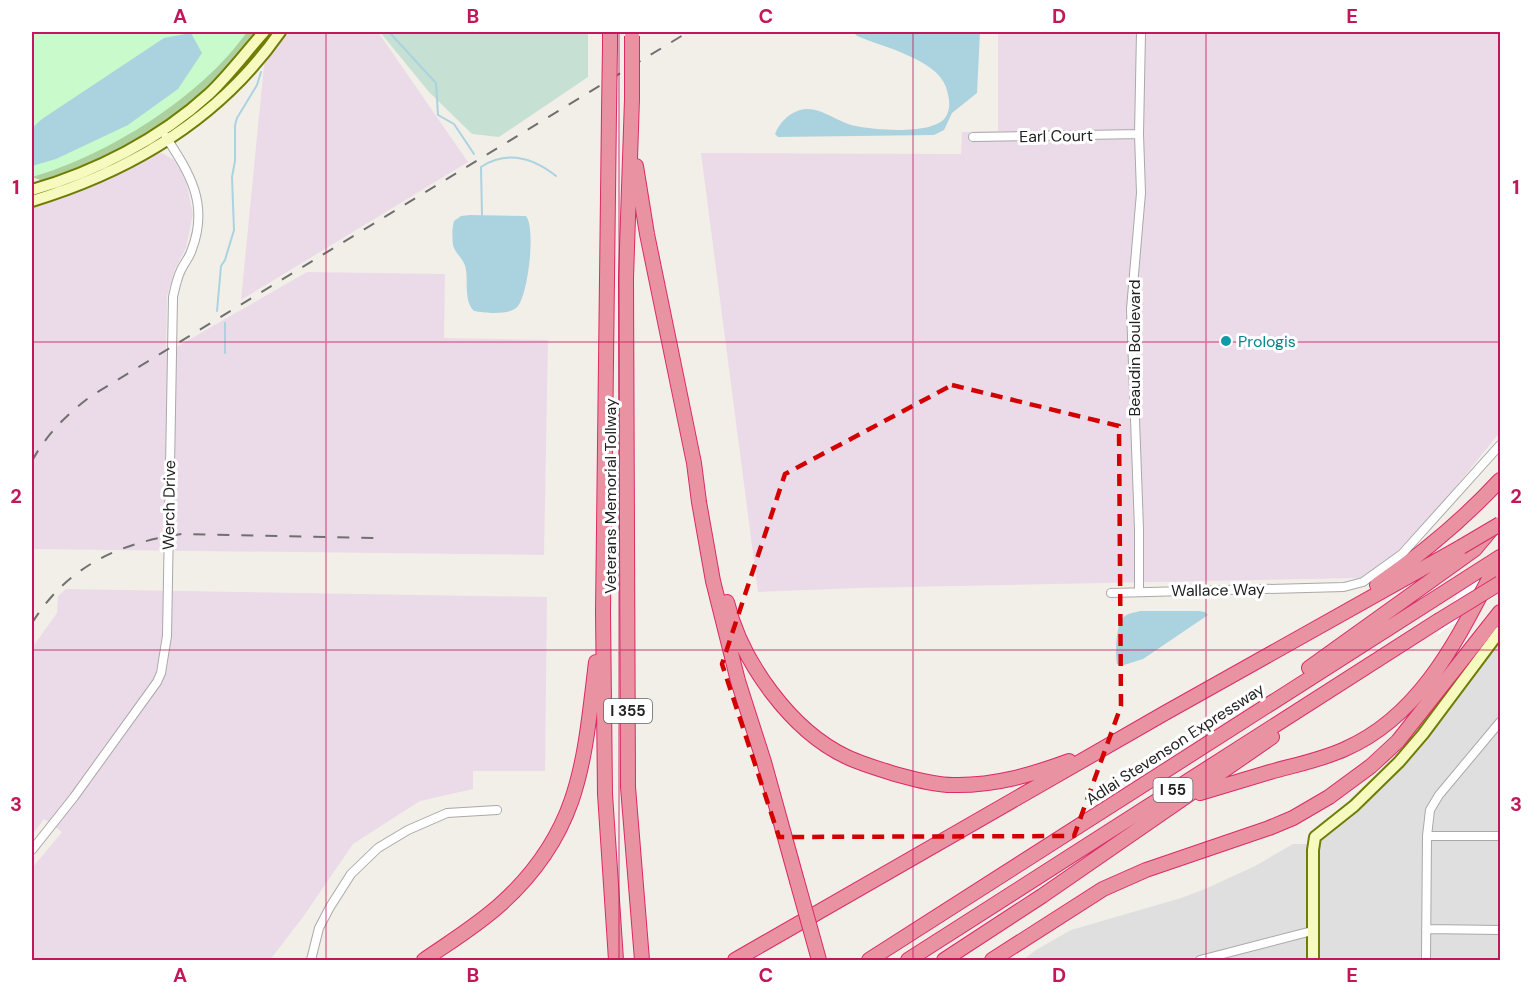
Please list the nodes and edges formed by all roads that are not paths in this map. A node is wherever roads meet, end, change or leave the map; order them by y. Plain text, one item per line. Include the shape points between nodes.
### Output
1 (280, 32) edge
2 (610, 32) edge
3 (1141, 32) edge
4 (262, 34) edge
5 (632, 34) edge
6 (268, 47) junction
7 (1139, 134) junction
8 (165, 135) junction
9 (973, 137) dead end
10 (632, 139) junction
11 (32, 190) edge
12 (32, 201) edge
13 (1500, 445) edge
14 (694, 463) junction
15 (1500, 480) edge
16 (1500, 520) edge
17 (1500, 524) edge
18 (1500, 558) edge
19 (1500, 583) edge
20 (1139, 592) junction
21 (1111, 593) dead end
22 (603, 612) junction
23 (1500, 612) edge
24 (1500, 631) edge
25 (1308, 633) junction
26 (1363, 670) junction
27 (1500, 722) edge
28 (1115, 742) junction
29 (1184, 798) junction
30 (497, 810) dead end
31 (1065, 834) junction
32 (1427, 836) junction
33 (1500, 836) edge
34 (32, 850) edge
35 (1426, 929) junction
36 (1500, 930) edge
37 (1312, 931) junction
38 (970, 943) junction
39 (1426, 959) edge
40 (311, 960) edge
41 (424, 960) edge
42 (616, 960) edge
43 (642, 960) edge
44 (735, 960) edge
45 (819, 960) edge
46 (869, 960) edge
47 (908, 960) edge
48 (944, 960) edge
49 (949, 960) edge
50 (992, 960) edge
51 (1200, 960) edge
52 (1313, 960) edge

1 - 6 street
2 - 22 highway, Veterans Memorial Tollway / I 355, bridge
3 - 7 street, Beaudin Boulevard
4 - 6 street
4 - 8 street
5 - 10 highway, Veterans Memorial Tollway / I 355, bridge
6 - 8 street via 222,99 193,123
7 - 9 street, Earl Court
7 - 20 street, Beaudin Boulevard via 1141,204 1131,309
8 - 11 street
8 - 12 street via 113,171
8 - 34 street, Werch Drive via 195,188 199,214 192,252 181,269 173,297 167,636 161,673
10 - 14 highway via 647,234
10 - 43 highway, Veterans Memorial Tollway / I 355 via 626,278 628,775
13 - 20 street, Wallace Way via 1390,564 1364,582 1344,587
14 - 28 highway via 728,609 745,651 791,714 839,752 912,779 951,785 1023,777
14 - 45 highway, bridge via 722,619
15 - 25 highway via 1427,548
16 - 31 highway via 1475,549 1353,638
17 - 25 highway, bridge
18 - 29 highway via 1436,673 1387,724 1330,755
18 - 31 highway, Adlai Stevenson Expressway / I 55
19 - 26 highway, I 55, bridge
20 - 21 street, Wallace Way
22 - 41 highway via 585,748 567,814 555,839 529,876 500,905
22 - 42 highway, Veterans Memorial Tollway / I 355 via 606,794
23 - 50 highway via 1398,741 1338,791 1269,828 1146,870 1103,889
24 - 37 street via 1412,748 1314,840
25 - 28 highway
26 - 29 highway
26 - 47 highway, I 55
27 - 32 street via 1434,801
28 - 44 highway
29 - 38 highway
30 - 40 street via 447,813 378,848 351,874 330,907 319,928
31 - 46 highway, Adlai Stevenson Expressway / I 55
32 - 33 street
32 - 35 street
35 - 36 street
35 - 39 street
37 - 51 street
37 - 52 street
38 - 48 highway
38 - 49 highway

